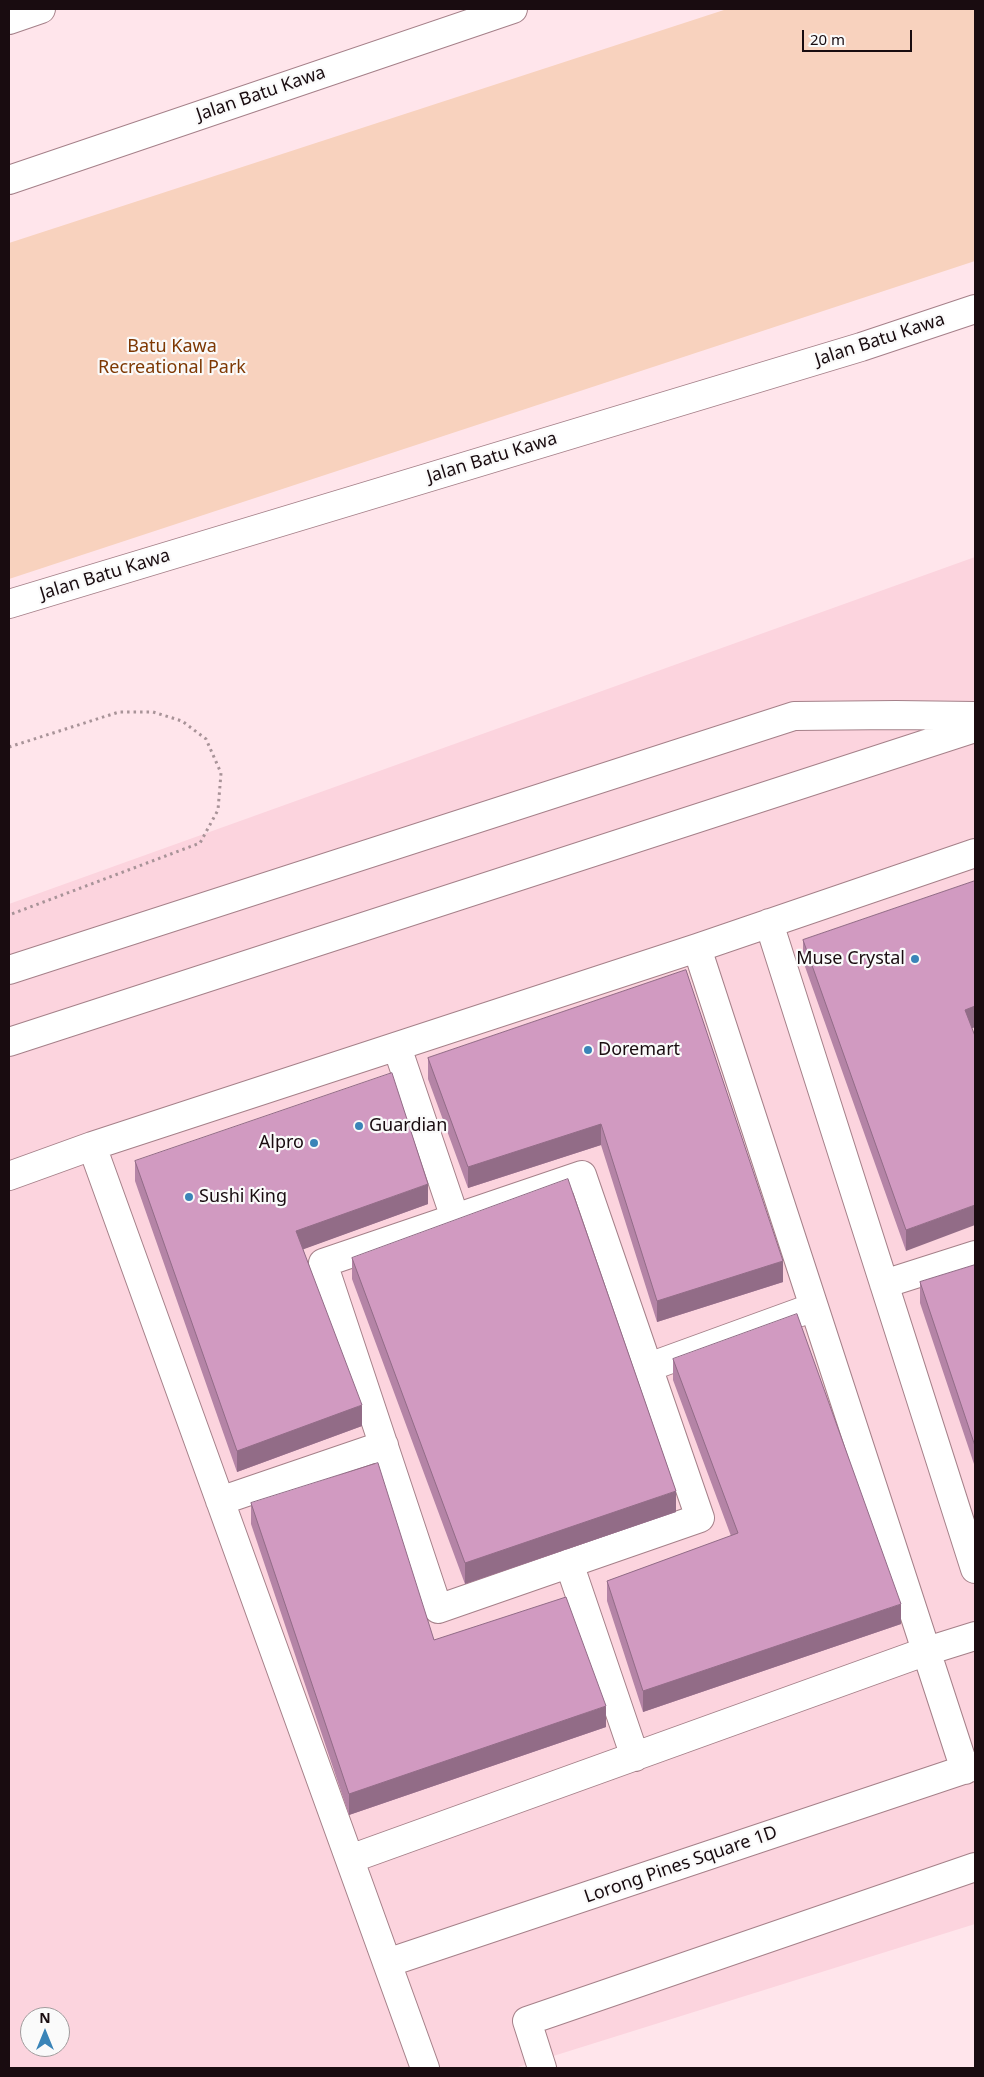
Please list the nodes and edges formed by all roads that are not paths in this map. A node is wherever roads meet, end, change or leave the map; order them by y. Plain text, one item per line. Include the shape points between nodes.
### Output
1 (41, 9) edge
2 (513, 9) edge
3 (9, 20) edge
4 (9, 180) edge
5 (975, 309) edge
6 (9, 604) edge
7 (975, 716) edge
8 (975, 728) edge
9 (975, 853) edge
10 (769, 923) junction
11 (697, 948) junction
12 (9, 970) edge
13 (9, 1042) edge
14 (397, 1047) junction
15 (92, 1146) junction
16 (9, 1176) edge
17 (455, 1218) junction
18 (975, 1255) edge
19 (884, 1284) junction
20 (814, 1307) junction
21 (649, 1367) junction
22 (384, 1445) junction
23 (220, 1501) junction
24 (569, 1563) junction
25 (975, 1569) edge
26 (975, 1636) edge
27 (927, 1651) junction
28 (636, 1757) junction
29 (970, 1768) edge
30 (350, 1859) junction
31 (975, 1867) edge
32 (388, 1963) junction
33 (425, 2068) edge
34 (542, 2068) edge

1 - 3 main road
2 - 4 main road, Jalan Batu Kawa
5 - 6 main road, Jalan Batu Kawa via 852,350
7 - 12 main road via 794,716
8 - 13 main road
9 - 10 main road
10 - 11 main road
10 - 19 main road
11 - 14 main road
11 - 20 main road
14 - 15 main road
14 - 17 main road
15 - 16 main road
15 - 23 main road
17 - 21 main road via 582,1175
17 - 22 main road via 323,1263
18 - 19 main road
19 - 25 main road
20 - 21 main road
20 - 27 main road
21 - 24 main road via 700,1518
22 - 23 main road
22 - 24 main road via 438,1609
23 - 30 main road
24 - 28 main road
26 - 27 main road
27 - 28 main road
27 - 29 main road
28 - 30 main road
29 - 32 main road, Lorong Pines Square 1D
30 - 32 main road
31 - 34 main road via 527,2022
32 - 33 main road

